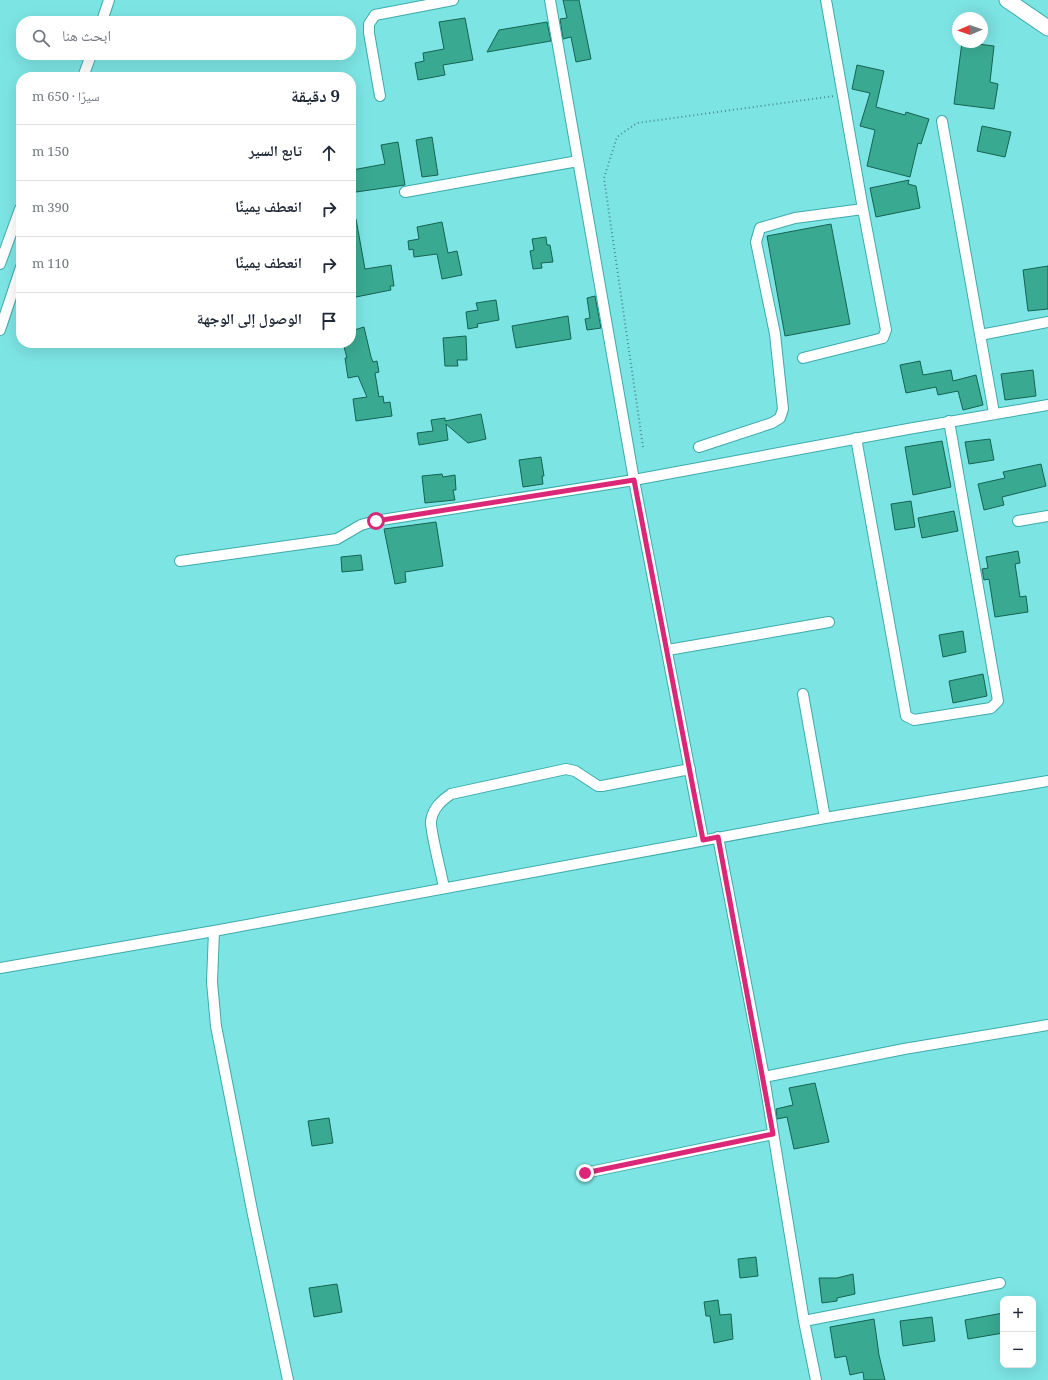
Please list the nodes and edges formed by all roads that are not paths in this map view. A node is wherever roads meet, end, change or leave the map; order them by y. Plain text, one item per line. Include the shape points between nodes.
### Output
1 (109, 0) edge
2 (453, 0) edge
3 (550, 0) edge
4 (826, 0) edge
5 (1007, 0) edge
6 (104, 16) edge
7 (1048, 28) edge
8 (89, 60) edge
9 (85, 72) edge
10 (380, 96) dead end
11 (942, 121) dead end
12 (578, 161) junction
13 (405, 192) dead end
14 (862, 209) junction
15 (16, 220) edge
16 (0, 264) edge
17 (16, 282) edge
18 (1048, 322) edge
19 (0, 330) edge
20 (980, 335) junction
21 (803, 358) dead end
22 (1048, 405) edge
23 (994, 414) junction
24 (949, 421) junction
25 (856, 438) junction
26 (699, 447) dead end
27 (634, 480) junction
28 (1048, 516) edge
29 (1018, 521) dead end
30 (180, 561) dead end
31 (829, 622) dead end
32 (668, 650) junction
33 (803, 694) dead end
34 (690, 769) junction
35 (1048, 781) edge
36 (825, 818) junction
37 (718, 837) junction
38 (703, 840) junction
39 (444, 888) junction
40 (214, 931) junction
41 (0, 968) edge
42 (1048, 1025) edge
43 (764, 1077) junction
44 (773, 1134) junction
45 (585, 1173) dead end
46 (1000, 1283) dead end
47 (804, 1321) junction
48 (288, 1380) edge
49 (816, 1380) edge

1 - 6 street
2 - 10 street via 375,15 369,24 369,33
3 - 12 street
4 - 14 street
5 - 7 street
8 - 9 street
11 - 20 street
12 - 13 street
12 - 27 street
14 - 21 street via 886,330 883,338
14 - 26 street via 795,218 760,228 756,242 775,334 783,409 780,418 772,423
15 - 16 street
17 - 19 street
18 - 20 street
20 - 23 street
22 - 23 street
23 - 24 street
24 - 25 street
24 - 25 street via 998,701 991,708 914,720 906,716
25 - 27 street
27 - 30 street via 376,521 361,525 337,539
27 - 32 street
28 - 29 street
31 - 32 street
32 - 34 street
33 - 36 street
34 - 38 street
34 - 39 street via 602,786 566,769 451,794 435,808 431,822
35 - 36 street
36 - 37 street
37 - 38 street
37 - 43 street
38 - 39 street
39 - 40 street
40 - 41 street
40 - 48 street via 212,982 216,1026
42 - 43 street
43 - 44 street
44 - 45 street
44 - 47 street
46 - 47 street
47 - 49 street

